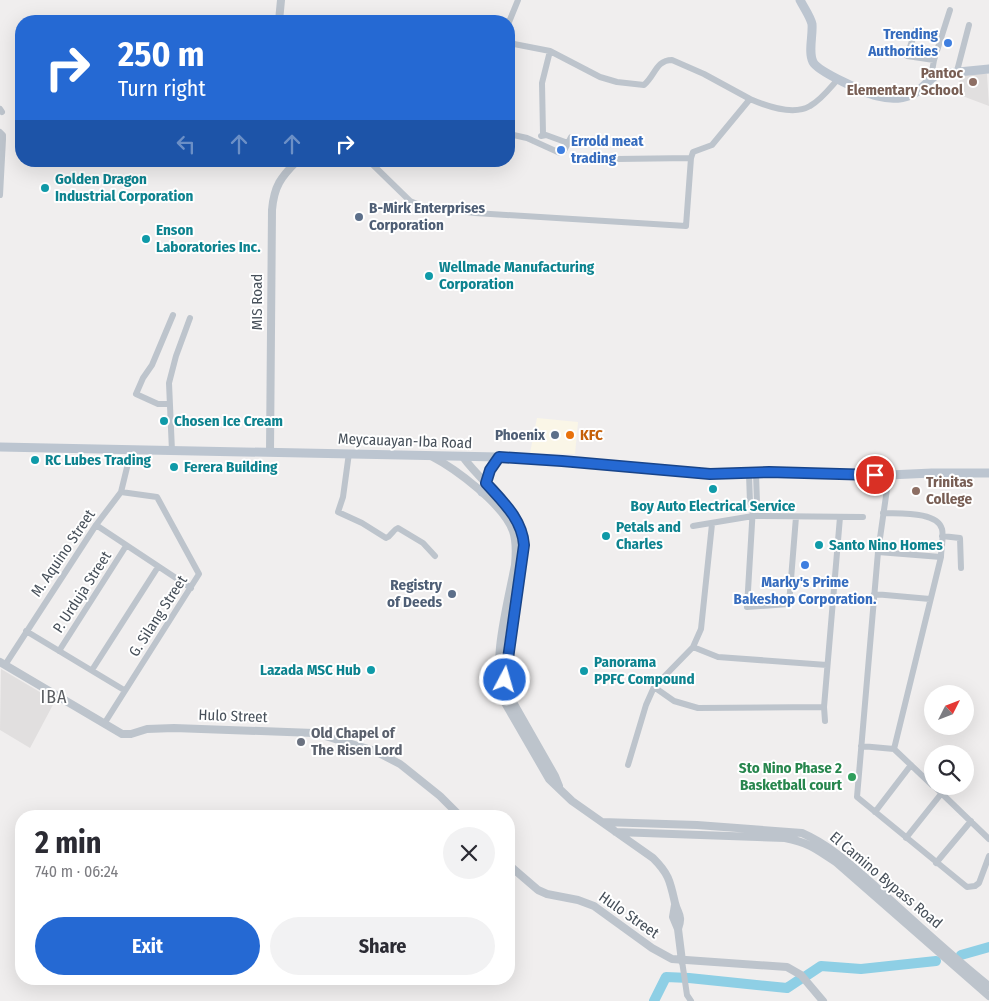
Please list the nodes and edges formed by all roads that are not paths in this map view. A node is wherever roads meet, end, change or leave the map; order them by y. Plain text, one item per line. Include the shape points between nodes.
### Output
1 (280, 0) edge
2 (518, 0) edge
3 (800, 0) edge
4 (950, 10) dead end
5 (279, 15) edge
6 (512, 15) edge
7 (969, 25) dead end
8 (916, 29) dead end
9 (515, 44) edge
10 (550, 51) junction
11 (934, 60) junction
12 (989, 69) edge
13 (957, 71) junction
14 (931, 78) junction
15 (838, 79) junction
16 (750, 99) junction
17 (0, 132) edge
18 (543, 134) junction
19 (515, 136) edge
20 (534, 141) junction
21 (583, 142) dead end
22 (568, 144) junction
23 (590, 157) dead end
24 (691, 158) junction
25 (0, 166) edge
26 (292, 167) edge
27 (374, 167) edge
28 (0, 195) edge
29 (173, 315) dead end
30 (190, 318) dead end
31 (170, 404) junction
32 (0, 447) edge
33 (131, 451) junction
34 (172, 451) junction
35 (270, 452) junction
36 (349, 453) junction
37 (429, 456) junction
38 (463, 457) junction
39 (499, 457) junction
40 (753, 473) junction
41 (989, 473) edge
42 (890, 475) junction
43 (484, 488) junction
44 (749, 489) junction
45 (757, 490) junction
46 (122, 492) junction
47 (753, 506) junction
48 (883, 513) junction
49 (753, 516) junction
50 (796, 517) junction
51 (840, 517) junction
52 (863, 517) dead end
53 (712, 524) junction
54 (96, 525) junction
55 (693, 526) dead end
56 (942, 536) junction
57 (126, 546) junction
58 (878, 552) junction
59 (435, 556) dead end
60 (941, 558) junction
61 (158, 567) junction
62 (961, 568) dead end
63 (191, 588) junction
64 (874, 594) junction
65 (930, 600) junction
66 (26, 631) junction
67 (693, 647) junction
68 (59, 651) junction
69 (3, 664) edge
70 (827, 665) junction
71 (92, 670) junction
72 (654, 688) junction
73 (124, 690) junction
74 (824, 707) junction
75 (824, 721) dead end
76 (104, 724) junction
77 (861, 746) junction
78 (894, 749) junction
79 (628, 765) dead end
80 (911, 765) junction
81 (924, 777) edge
82 (940, 795) edge
83 (942, 795) edge
84 (454, 810) edge
85 (875, 812) junction
86 (971, 821) junction
87 (600, 822) junction
88 (651, 824) junction
89 (616, 832) junction
90 (744, 832) junction
91 (640, 833) junction
92 (651, 833) junction
93 (906, 838) junction
94 (989, 839) edge
95 (634, 844) junction
96 (989, 856) edge
97 (936, 863) junction
98 (515, 869) edge
99 (948, 955) junction
100 (682, 961) junction
101 (989, 986) edge
102 (989, 996) edge
103 (685, 998) edge
104 (692, 1001) edge
105 (823, 1001) edge

1 - 5 street
2 - 6 street
3 - 15 main road via 812,24 813,62
4 - 11 street
7 - 13 street
8 - 11 street via 908,56
9 - 10 street
10 - 16 street via 600,76 644,85 663,61 672,60
10 - 18 street via 542,83
11 - 14 street
12 - 13 main road
13 - 14 main road
14 - 15 main road via 919,92 896,98 871,94
15 - 16 street via 812,105 798,110 766,106
16 - 24 street via 712,145 694,151
17 - 25 street via 3,135
18 - 20 street
18 - 22 street
19 - 20 street
20 - 22 street via 560,153
21 - 22 street via 572,137
23 - 24 street via 617,160
24 - 27 street via 686,226 475,213 422,206 410,201
25 - 28 street
26 - 35 street, MIS Road via 275,188 272,210
29 - 31 street via 136,394 158,404
30 - 31 street via 169,383
31 - 34 street
32 - 33 main road, Meycauayan-Iba Road
33 - 34 main road, Meycauayan-Iba Road
33 - 46 street, M. Aquino Street
34 - 35 main road, Meycauayan-Iba Road
35 - 36 main road, Meycauayan-Iba Road
36 - 37 main road, Meycauayan-Iba Road
36 - 59 street via 338,512 386,538 398,528 423,543
37 - 38 main road, Meycauayan-Iba Road
37 - 43 street
38 - 39 main road, Meycauayan-Iba Road
38 - 43 street
39 - 40 main road, Meycauayan-Iba Road via 710,474
39 - 43 main road
40 - 42 main road, Meycauayan-Iba Road
40 - 44 street
40 - 45 street
41 - 42 main road, Meycauayan-Iba Road
42 - 48 street
43 - 87 street via 510,524 516,539 515,565 498,670 500,692 549,780
44 - 45 street
44 - 47 street
45 - 47 street via 757,503
46 - 54 street, M. Aquino Street
46 - 63 street, G. Silang Street via 157,497 199,574
47 - 49 street
48 - 56 street via 928,516 937,522
48 - 58 street
49 - 50 street
49 - 50 street via 747,607 789,604
49 - 53 street
50 - 51 street
51 - 52 street
51 - 70 street
53 - 55 street
53 - 67 street via 701,630
54 - 57 street
54 - 66 street, M. Aquino Street
56 - 60 street
56 - 62 street via 960,538
57 - 61 street
57 - 68 street, P. Urduja Street
58 - 60 street
58 - 64 street
60 - 65 street
61 - 63 street
61 - 71 street
63 - 73 street, G. Silang Street
64 - 65 street
64 - 77 street
65 - 78 street
66 - 68 street
66 - 69 street, M. Aquino Street
67 - 70 street via 718,657
67 - 72 street
68 - 71 street
69 - 76 street, Hulo Street
70 - 74 street
71 - 73 street
72 - 74 street via 674,701 698,708
72 - 79 street
73 - 76 street, G. Silang Street
74 - 75 street
76 - 84 street, Hulo Street via 126,735 147,729 174,728 314,733 375,751 400,764
77 - 78 street
77 - 85 street via 857,797
78 - 80 street
80 - 81 street
80 - 85 street
82 - 93 street
83 - 86 street
85 - 93 street
86 - 94 street
86 - 97 street
87 - 88 street, El Camino Bypass Road
87 - 89 street
88 - 90 street, El Camino Bypass Road
88 - 92 street
89 - 91 street, El Camino Bypass Road
89 - 95 street
90 - 92 street, El Camino Bypass Road
90 - 99 street, El Camino Bypass Road via 815,838 845,861
91 - 92 street, El Camino Bypass Road
91 - 95 street
93 - 97 street
95 - 100 street via 667,874 680,912 678,929
96 - 97 street via 978,883 971,887
98 - 100 street, Hulo Street via 538,890 594,906 659,952
99 - 101 street, El Camino Bypass Road
99 - 102 street, El Camino Bypass Road
100 - 103 street
100 - 105 street, Hulo Street via 787,967 801,974
103 - 104 street

